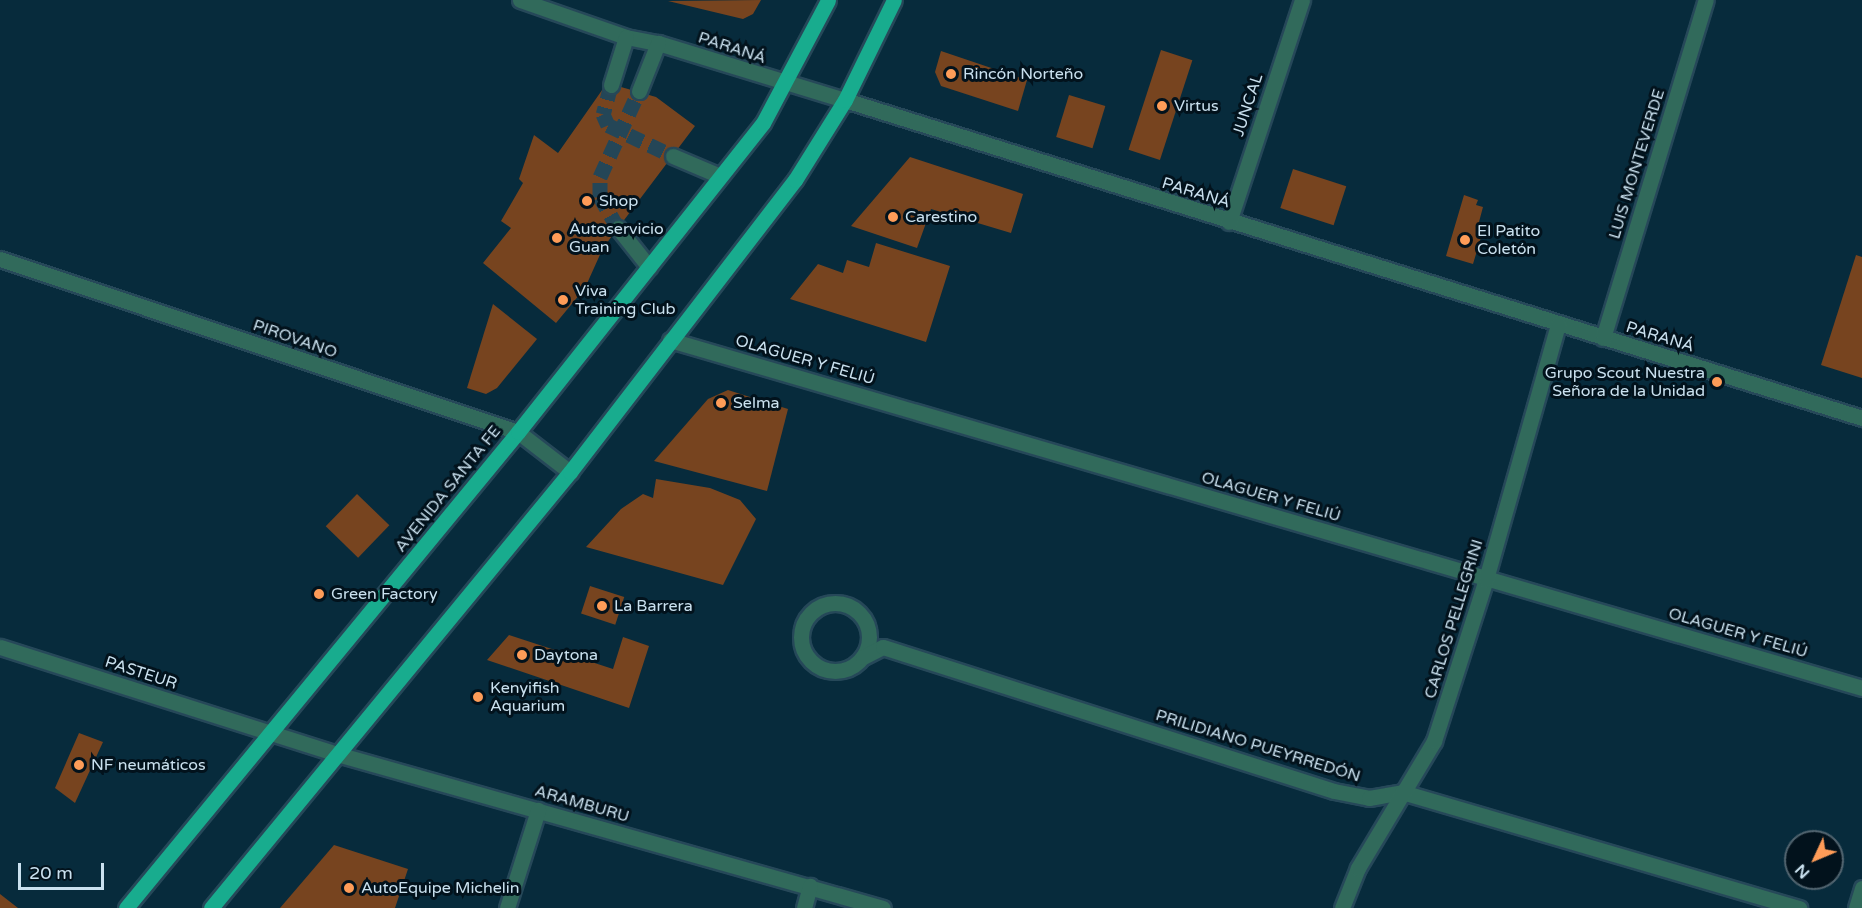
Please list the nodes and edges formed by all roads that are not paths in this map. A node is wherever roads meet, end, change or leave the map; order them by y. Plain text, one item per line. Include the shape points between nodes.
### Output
1 (519, 0) edge
2 (828, 0) edge
3 (894, 0) edge
4 (1302, 0) edge
5 (1706, 0) edge
6 (538, 3) edge
7 (626, 37) junction
8 (658, 43) junction
9 (611, 85) tunnel mouth
10 (787, 85) junction
11 (639, 91) tunnel mouth
12 (845, 100) junction
13 (673, 156) tunnel mouth
14 (720, 176) junction
15 (1229, 222) junction
16 (618, 228) tunnel mouth
17 (0, 259) edge
18 (649, 267) junction
19 (1558, 324) junction
20 (1603, 338) junction
21 (670, 340) junction
22 (1862, 418) edge
23 (518, 432) junction
24 (570, 472) junction
25 (1486, 579) junction
26 (867, 627) junction
27 (0, 647) edge
28 (883, 647) junction
29 (863, 657) junction
30 (1862, 688) edge
31 (271, 733) junction
32 (337, 754) junction
33 (1402, 792) junction
34 (538, 810) junction
35 (810, 886) junction
36 (1862, 888) edge
37 (126, 908) edge
38 (211, 908) edge
39 (507, 908) edge
40 (804, 908) edge
41 (883, 908) edge
42 (1342, 908) edge
43 (1799, 908) edge
44 (1856, 908) edge

1 - 6 street, PARANÁ
2 - 10 main road, AVENIDA SANTA FE
3 - 12 main road
4 - 15 street, JUNCAL
5 - 20 street, LUIS MONTEVERDE
6 - 7 street, PARANÁ
7 - 8 street, PARANÁ
7 - 9 street
8 - 10 street, PARANÁ
8 - 11 street
10 - 12 street, PARANÁ
10 - 14 main road, AVENIDA SANTA FE via 763,123
12 - 15 street, PARANÁ
12 - 21 main road via 795,180
13 - 14 street
14 - 18 main road, AVENIDA SANTA FE
15 - 19 street, PARANÁ
16 - 18 street
17 - 23 street, PIROVANO
18 - 23 main road, AVENIDA SANTA FE
19 - 20 street, PARANÁ
19 - 25 street, CARLOS PELLEGRINI
20 - 22 street, PARANÁ
21 - 24 main road
21 - 25 street, OLAGUER Y FELIÚ
23 - 24 street, PIROVANO
23 - 31 main road, AVENIDA SANTA FE
24 - 32 main road
25 - 30 street, OLAGUER Y FELIÚ
25 - 33 street, CARLOS PELLEGRINI via 1434,741
26 - 28 street
26 - 29 street via 869,643
26 - 29 street via 854,609 836,603 810,614 802,632 804,651 825,670 844,670
27 - 31 street, PASTEUR
28 - 29 street
28 - 33 street, PRILIDIANO PUEYRREDÓN via 1334,791 1369,798
31 - 32 street, ARAMBURU
31 - 37 main road, AVENIDA SANTA FE
32 - 34 street, ARAMBURU
32 - 38 main road
33 - 42 street, CARLOS PELLEGRINI via 1358,868
33 - 43 street, PRILIDIANO PUEYRREDÓN
34 - 35 street, ARAMBURU
34 - 39 street
35 - 40 street
35 - 41 street, ARAMBURU
36 - 44 street

